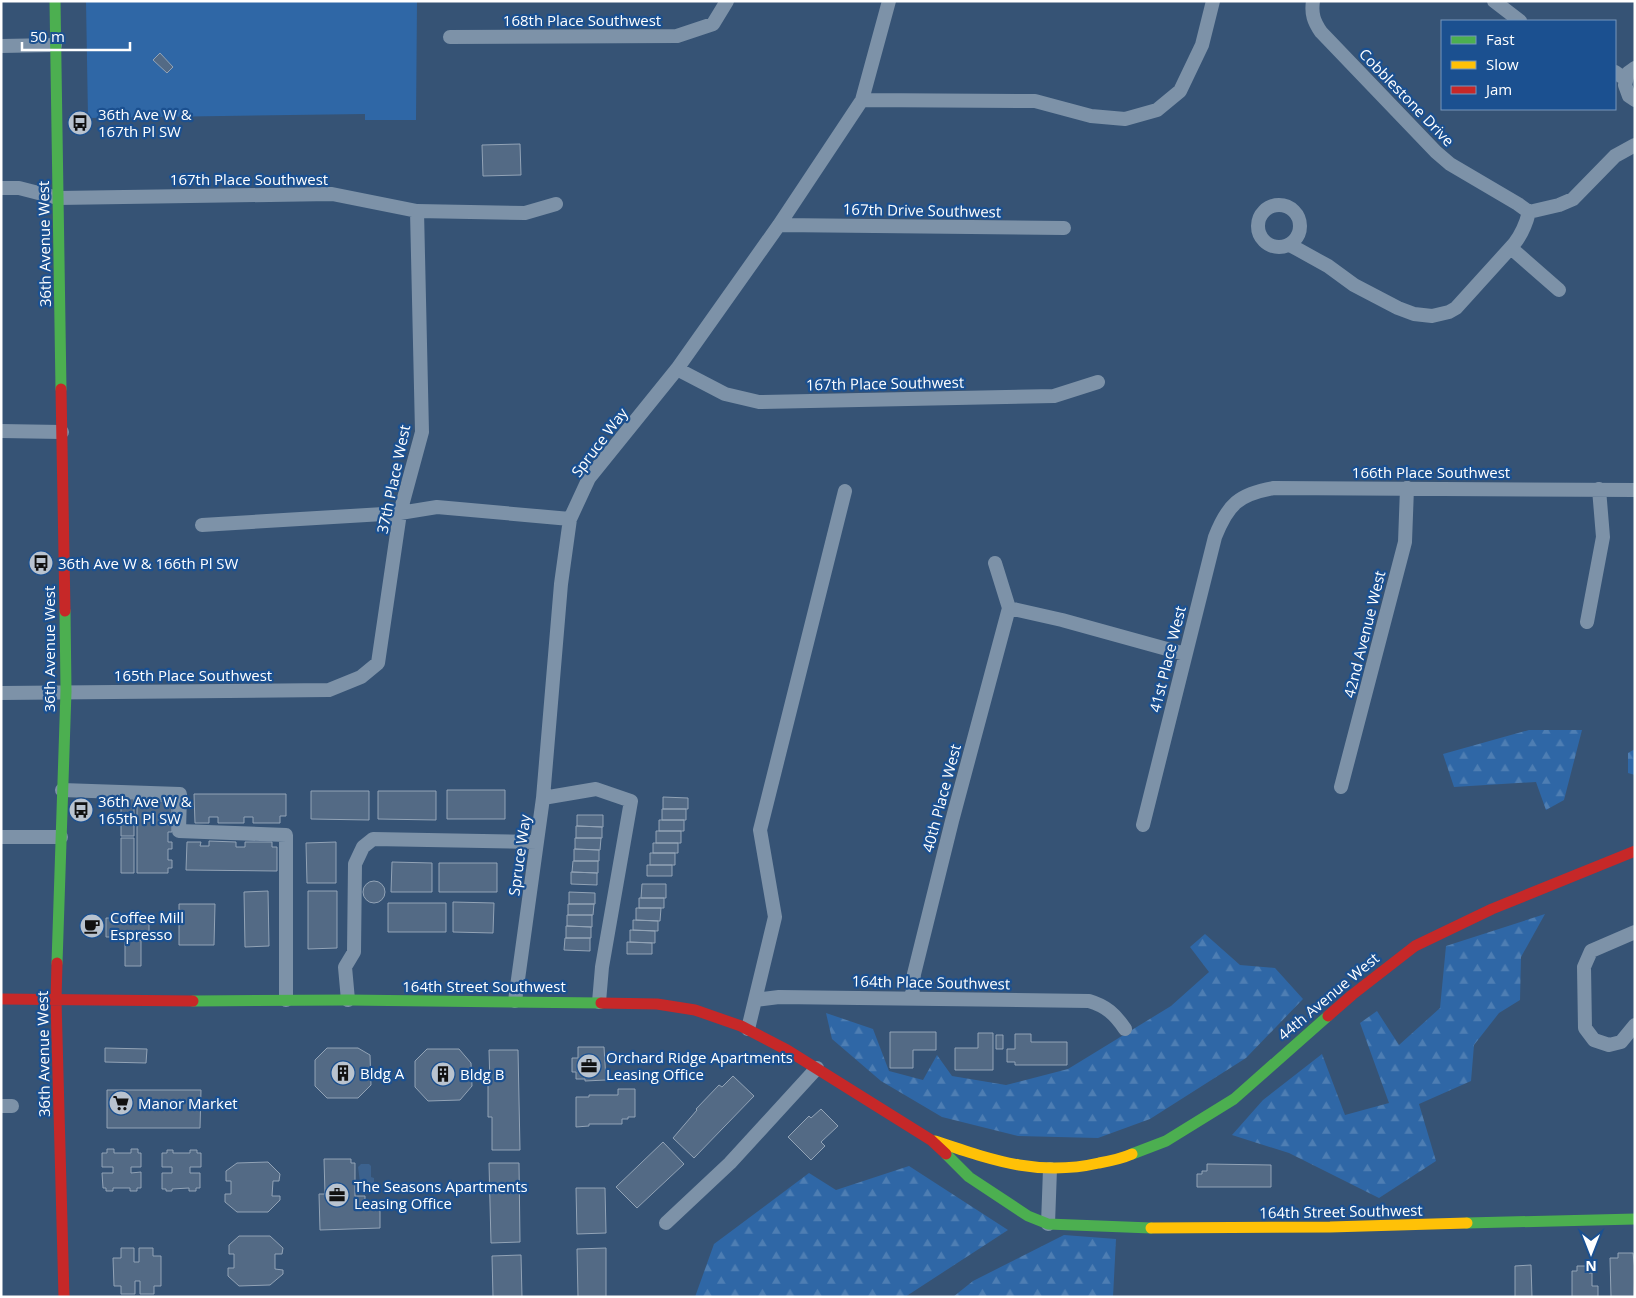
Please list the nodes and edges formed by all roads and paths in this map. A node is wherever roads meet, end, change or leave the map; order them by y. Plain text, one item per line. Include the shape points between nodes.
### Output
1 (55, 1) edge
2 (727, 1) edge
3 (889, 1) edge
4 (1213, 1) edge
5 (1313, 1) edge
6 (1494, 1) edge
7 (1519, 20) edge
8 (450, 36) dead end
9 (55, 45) junction
10 (1, 46) edge
11 (1625, 73) edge
12 (862, 100) junction
13 (1635, 100) edge
14 (1635, 145) edge
15 (1, 188) edge
16 (58, 198) junction
17 (556, 204) dead end
18 (418, 211) junction
19 (1529, 212) junction
20 (779, 225) junction
21 (1064, 228) dead end
22 (1290, 245) dead end
23 (1511, 248) junction
24 (1559, 290) dead end
25 (677, 369) junction
26 (1098, 382) dead end
27 (1, 431) edge
28 (62, 432) junction
29 (1407, 488) junction
30 (1599, 489) junction
31 (1635, 490) edge
32 (845, 491) dead end
33 (1232, 505) joint
34 (400, 513) junction
35 (570, 520) junction
36 (202, 525) dead end
37 (995, 563) dead end
38 (1009, 608) junction
39 (1587, 622) dead end
40 (1185, 654) junction
41 (378, 663) joint
42 (66, 691) junction
43 (1, 693) edge
44 (1341, 787) dead end
45 (62, 790) junction
46 (543, 798) junction
47 (1143, 825) dead end
48 (1, 837) edge
49 (61, 837) junction
50 (537, 842) junction
51 (1635, 851) edge
52 (1635, 932) edge
53 (912, 998) junction
54 (1, 999) edge
55 (56, 1000) junction
56 (286, 1000) junction
57 (348, 1000) junction
58 (755, 1000) junction
59 (515, 1001) junction
60 (599, 1002) junction
61 (1635, 1025) edge
62 (748, 1028) junction
63 (1125, 1029) dead end
64 (817, 1068) junction
65 (931, 1140) junction
66 (1050, 1169) junction
67 (1635, 1219) edge
68 (666, 1222) dead end
69 (1048, 1224) junction
70 (64, 1297) edge

1 - 9 main road, 36th Avenue West
2 - 8 street, 168th Place Southwest via 713,24 677,36
3 - 12 street, Spruce Way
4 - 12 street via 1202,45 1180,91 1157,110 1125,119 1091,116 1035,101
5 - 19 street, Cobblestone Drive via 1312,15 1321,32 1436,152
6 - 7 street
9 - 10 street
9 - 16 main road, 36th Avenue West
11 - 13 street via 1626,91
12 - 20 street, Spruce Way
14 - 19 street via 1615,156 1573,199
15 - 16 street, 167th Place Southwest via 19,188
16 - 18 street, 167th Place Southwest via 332,194
16 - 28 main road, 36th Avenue West
17 - 18 street, 167th Place Southwest via 525,212
18 - 34 street, 37th Place West via 422,432
19 - 23 street via 1521,235
20 - 21 street, 167th Drive Southwest
20 - 25 street, Spruce Way
22 - 23 street via 1328,266 1354,286 1398,308 1432,316 1456,308
23 - 24 street
25 - 26 street, 167th Place Southwest via 725,394 759,402 1054,396
25 - 35 street, Spruce Way via 589,478
27 - 28 street
28 - 42 main road, 36th Avenue West
29 - 30 street, 166th Place Southwest
29 - 33 street, 166th Place Southwest via 1274,488 1246,495
29 - 44 street, 42nd Avenue West via 1404,542
30 - 31 street, 166th Place Southwest
30 - 39 street via 1603,537
32 - 58 street via 760,830 775,917
33 - 40 street, 41st Place West via 1215,537
34 - 35 street via 437,506
34 - 36 street
34 - 41 street, 37th Place West
35 - 46 street, Spruce Way via 561,584
37 - 38 street
38 - 40 street
38 - 53 street, 40th Place West via 952,821 914,974
40 - 47 street, 41st Place West
41 - 42 street, 165th Place Southwest via 361,677 329,690
42 - 43 street, 165th Place Southwest
42 - 45 main road, 36th Avenue West
45 - 49 main road, 36th Avenue West
45 - 56 street via 180,794 179,832 286,835
46 - 50 street, Spruce Way
46 - 60 street via 596,790 630,801
48 - 49 street
49 - 55 main road, 36th Avenue West
50 - 57 street via 373,839 363,846 355,864 354,952 345,967
50 - 59 street, Spruce Way
51 - 66 main road, 44th Avenue West via 1492,909 1415,946 1352,995 1234,1099 1166,1141 1123,1158 1082,1167
52 - 61 street via 1591,951 1584,967 1585,1028 1594,1040 1609,1045 1621,1042
53 - 58 street, 164th Place Southwest via 779,997
53 - 63 street, 164th Place Southwest via 1089,1001 1110,1010
54 - 55 main road, 164th Street Southwest
55 - 56 main road, 164th Street Southwest
55 - 70 main road, 36th Avenue West
56 - 57 main road, 164th Street Southwest
57 - 59 main road, 164th Street Southwest
58 - 62 street
59 - 60 main road, 164th Street Southwest
60 - 62 main road, 164th Street Southwest via 657,1004 695,1010
62 - 64 main road, 164th Street Southwest
64 - 65 main road, 164th Street Southwest
64 - 68 street via 730,1163
65 - 66 main road, 44th Avenue West via 989,1159
65 - 69 main road via 969,1178 1028,1216
66 - 69 street
67 - 69 main road, 164th Street Southwest via 1330,1227 1143,1228

